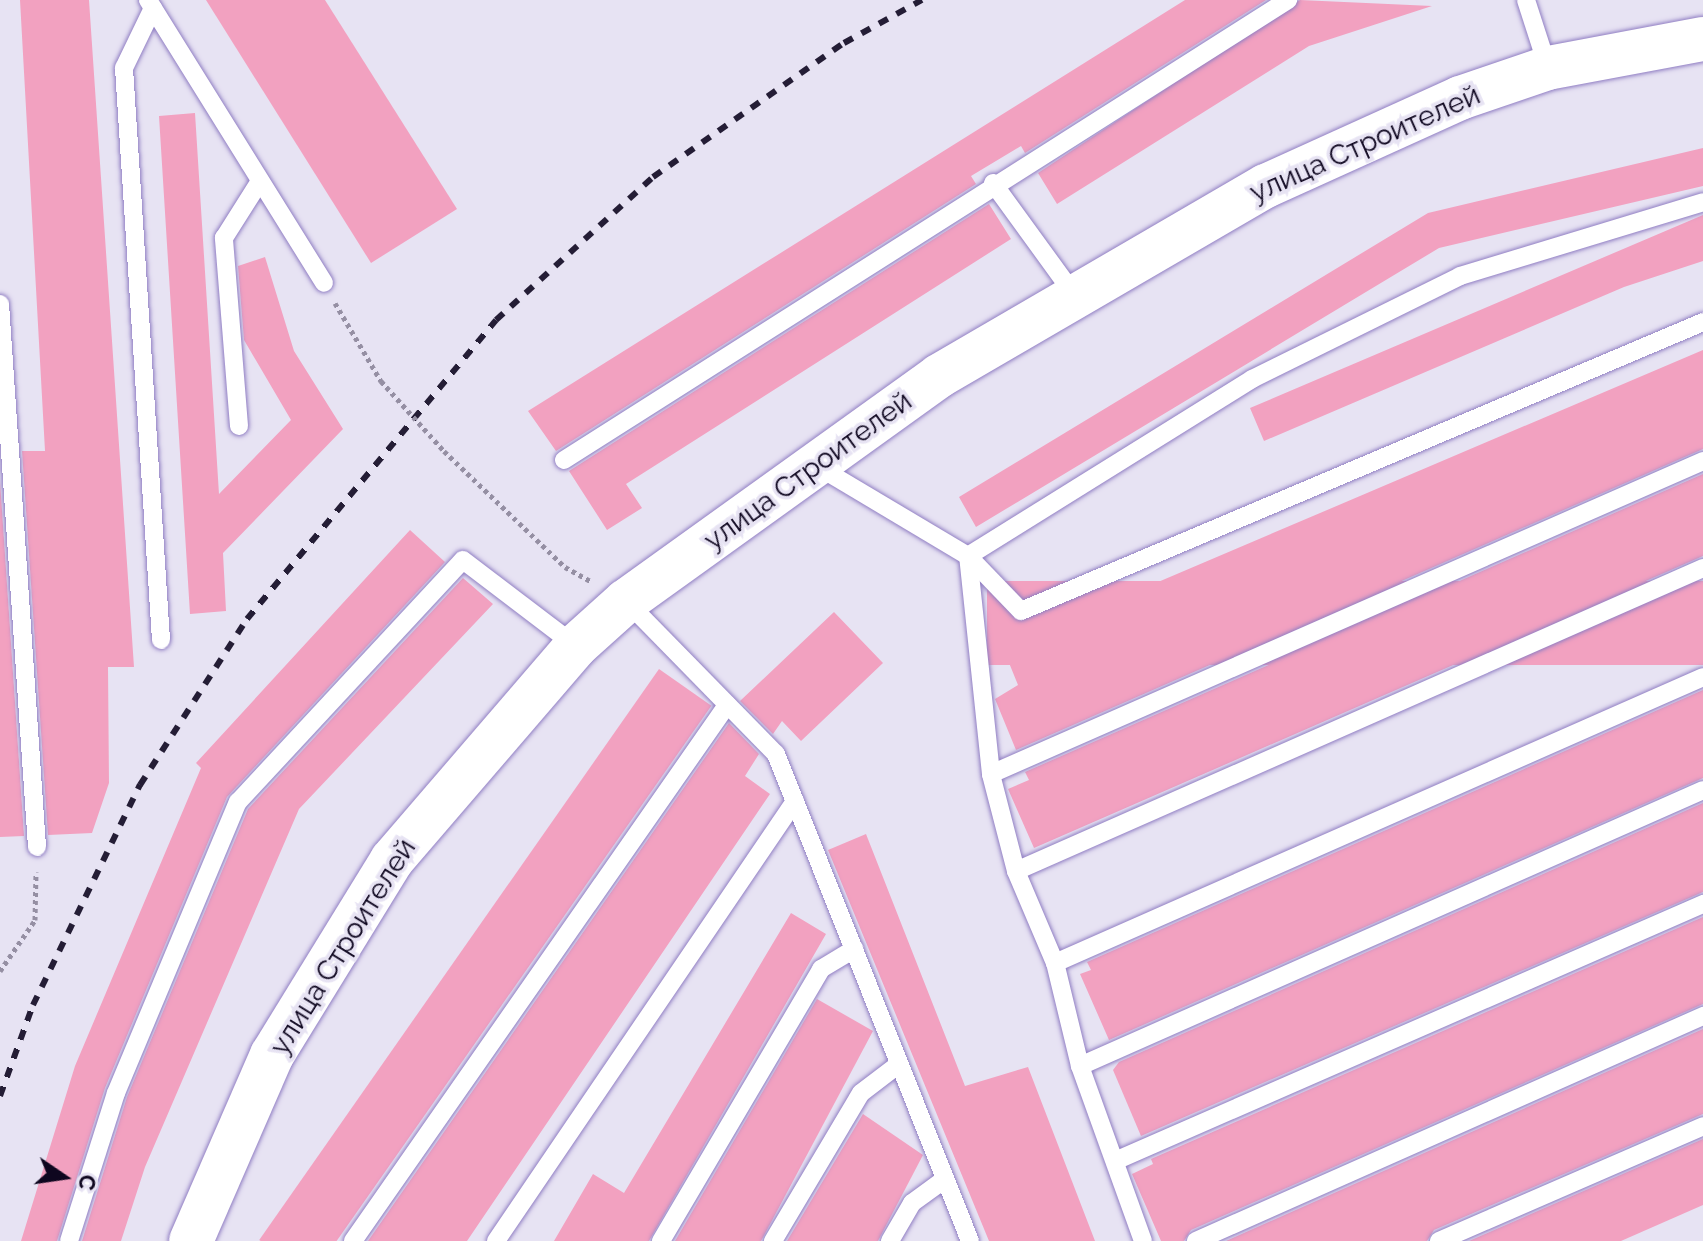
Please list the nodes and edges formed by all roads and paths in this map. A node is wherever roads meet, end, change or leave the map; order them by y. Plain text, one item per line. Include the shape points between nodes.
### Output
1 (1288, 0) edge
2 (1526, 0) edge
3 (151, 4) edge
4 (1703, 39) edge
5 (1548, 68) junction
6 (260, 181) junction
7 (993, 183) junction
8 (1703, 202) edge
9 (324, 283) joint
10 (1073, 293) junction
11 (0, 304) edge
12 (1703, 322) edge
13 (239, 426) dead end
14 (564, 460) dead end
15 (1703, 461) edge
16 (817, 466) junction
17 (968, 556) junction
18 (1703, 568) edge
19 (626, 601) junction
20 (161, 640) dead end
21 (576, 646) junction
22 (1703, 677) edge
23 (727, 705) junction
24 (991, 774) junction
25 (1703, 790) edge
26 (795, 801) junction
27 (37, 847) joint
28 (1016, 871) junction
29 (1703, 904) edge
30 (854, 949) junction
31 (1055, 963) junction
32 (0, 971) edge
33 (1703, 1016) edge
34 (899, 1064) junction
35 (1080, 1066) junction
36 (1703, 1126) edge
37 (1115, 1161) junction
38 (945, 1179) junction
39 (69, 1241) edge
40 (191, 1241) edge
41 (353, 1241) edge
42 (496, 1241) edge
43 (661, 1241) edge
44 (773, 1241) edge
45 (890, 1241) edge
46 (970, 1241) edge
47 (1143, 1241) edge
48 (1196, 1241) edge
49 (1439, 1241) edge

1 - 7 lane
2 - 5 lane
3 - 6 lane
3 - 20 lane via 124,68
4 - 5 main road, улица Строителей
5 - 10 main road, улица Строителей via 1460,98 1266,186
6 - 9 lane
6 - 13 lane via 224,238
7 - 10 lane
7 - 14 lane
8 - 17 lane via 1460,276 1252,379
9 - 19 path, bridge via 381,381 444,451 565,567
10 - 16 main road, улица Строителей via 939,376
11 - 27 lane
12 - 17 lane via 1021,611
15 - 24 lane
16 - 17 lane
16 - 19 main road, улица Строителей
17 - 24 lane
18 - 28 lane
19 - 21 main road, улица Строителей
19 - 23 lane
21 - 39 lane via 463,560 238,802 116,1093
21 - 40 main road, улица Строителей via 392,860 272,1055
22 - 31 lane
23 - 26 lane via 776,754
23 - 41 lane
24 - 28 lane
25 - 35 lane
26 - 30 lane
26 - 42 lane
27 - 32 path via 35,920
28 - 31 lane
29 - 37 lane
30 - 34 lane
30 - 43 lane via 821,969
31 - 35 lane
33 - 48 lane
34 - 38 lane
34 - 44 lane via 861,1093
35 - 37 lane
36 - 49 lane
37 - 47 lane
38 - 45 lane via 912,1203
38 - 46 lane

